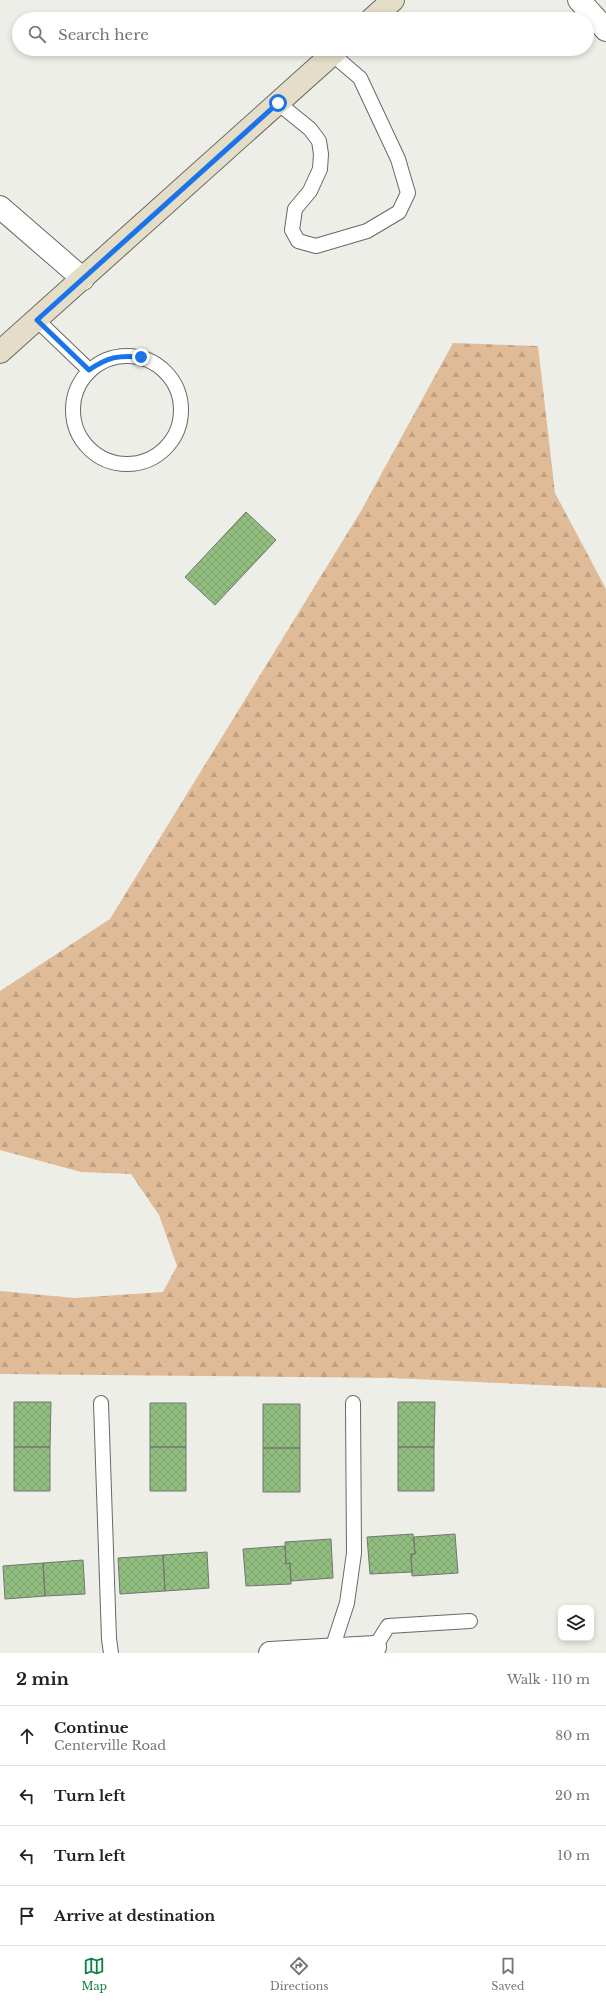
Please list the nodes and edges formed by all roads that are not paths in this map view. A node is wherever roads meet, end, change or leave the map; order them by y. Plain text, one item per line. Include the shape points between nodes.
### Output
1 (393, 0) edge
2 (579, 0) edge
3 (380, 12) edge
4 (590, 12) edge
5 (594, 17) edge
6 (606, 30) edge
7 (331, 56) edge
8 (339, 56) edge
9 (278, 103) junction
10 (0, 207) edge
11 (83, 279) junction
12 (37, 320) junction
13 (0, 352) edge
14 (89, 370) junction
15 (101, 1403) dead end
16 (353, 1403) dead end
17 (470, 1621) dead end
18 (375, 1647) joint
19 (342, 1650) edge
20 (111, 1653) edge
21 (270, 1653) edge

1 - 3 main road
2 - 4 street
5 - 6 street
7 - 9 main road
8 - 9 lane via 360,78 398,159 408,193 399,212 367,231 330,242 316,246 298,241 292,230 295,209 310,191 320,169 321,154 319,141 310,129
9 - 11 main road
10 - 11 street
11 - 12 main road
12 - 13 main road
12 - 14 lane
14 - 14 lane via 79,384 73,401 73,418 78,435 88,449 103,459 120,464 143,462 154,458 168,447 178,431 182,413 180,394 172,378 163,369 141,357 123,355 104,360
15 - 20 lane
16 - 19 lane via 354,1553
17 - 18 lane via 388,1626
18 - 19 street
19 - 21 street

